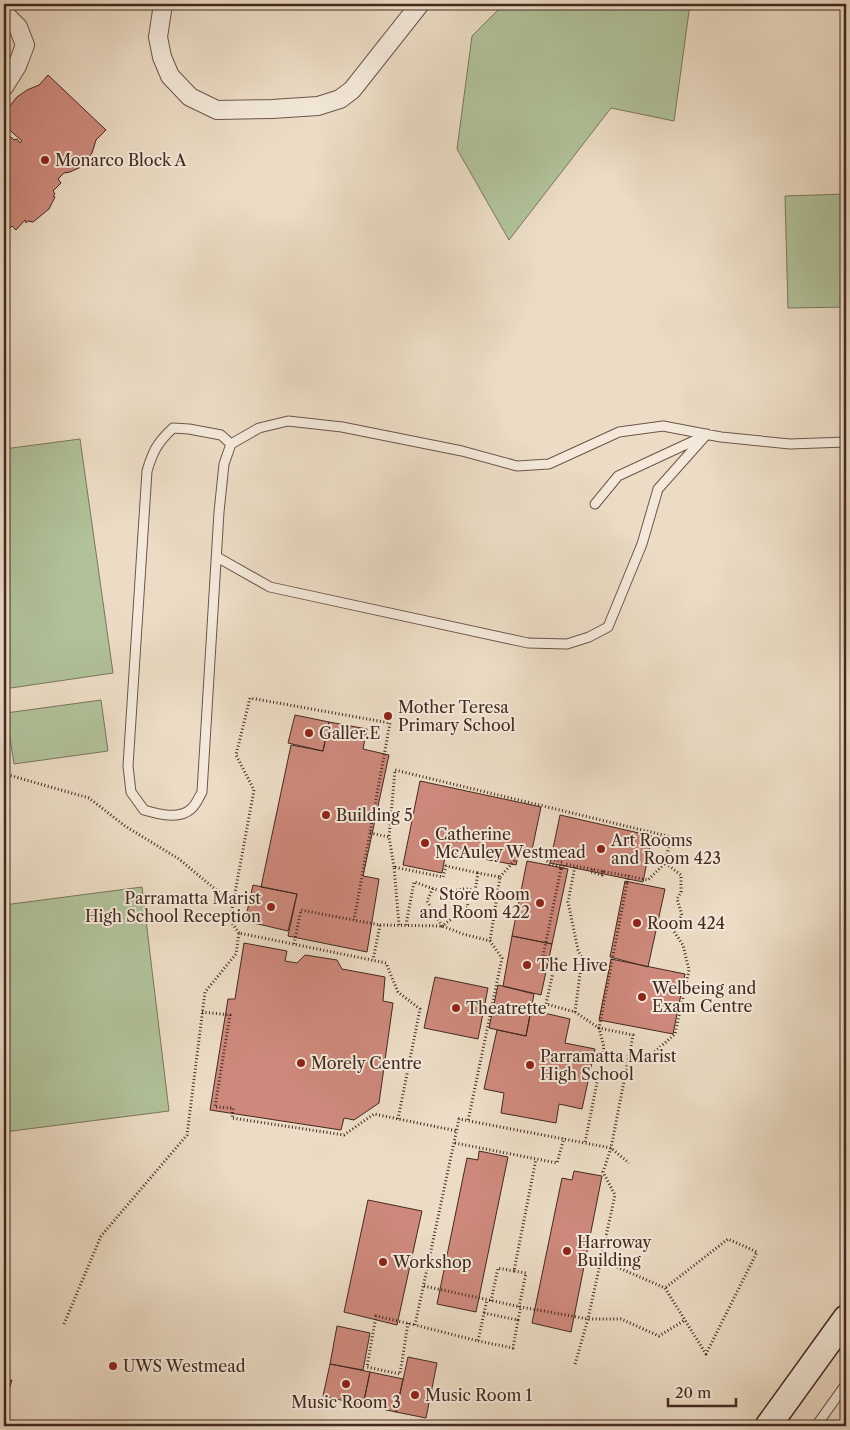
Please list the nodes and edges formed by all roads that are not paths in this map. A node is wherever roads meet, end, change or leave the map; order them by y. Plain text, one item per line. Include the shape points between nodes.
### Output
1 (163, 4) edge
2 (420, 4) edge
3 (4, 13) edge
4 (4, 87) edge
5 (707, 434) junction
6 (846, 442) edge
7 (231, 444) junction
8 (595, 504) dead end
9 (217, 557) junction
10 (846, 1318) edge
11 (846, 1384) edge
12 (768, 1426) edge
13 (816, 1426) edge

1 - 2 street via 158,37 170,76 190,98 217,110 318,106 340,99 352,90
3 - 4 street via 18,27 25,45
5 - 6 lane via 790,444
5 - 7 lane via 663,426 619,432 549,464 517,466 462,451 342,427 288,421 259,428
5 - 8 lane via 618,476
5 - 9 lane via 658,489 642,544 608,627 567,644 528,642 270,587
7 - 9 lane via 224,464
7 - 9 lane via 221,435 173,428 160,440 147,471 128,766 131,792 144,810 165,815 182,813 191,809 202,792
10 - 12 street
11 - 13 lane

